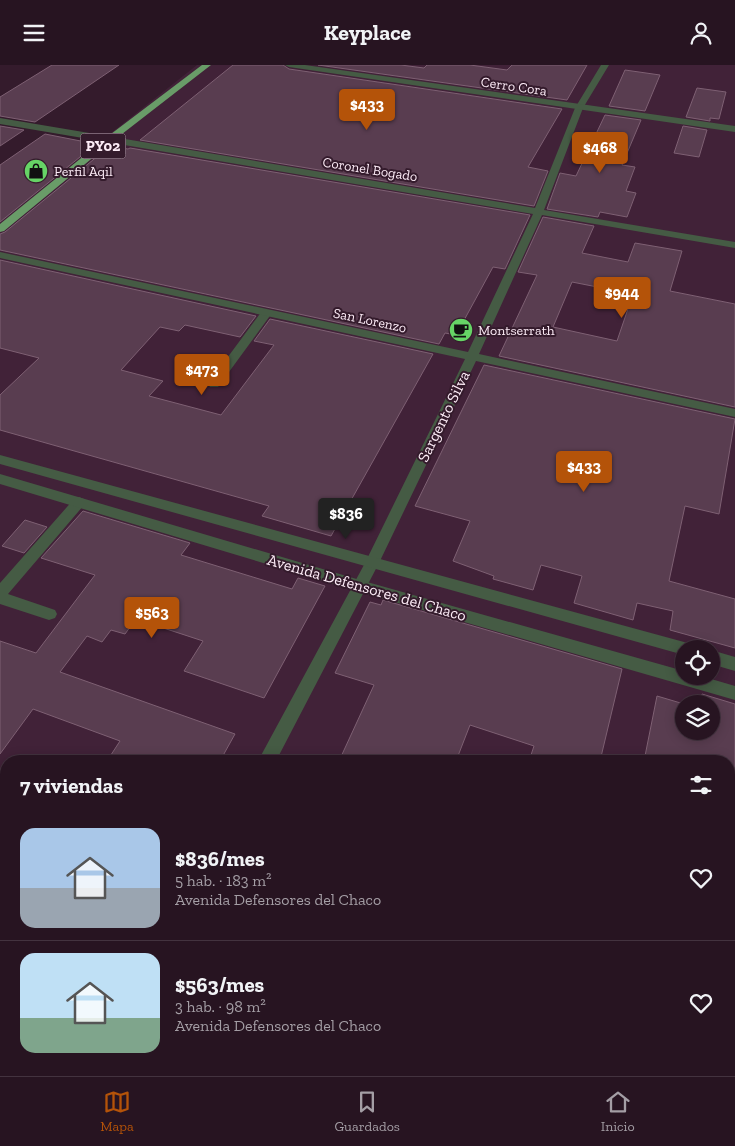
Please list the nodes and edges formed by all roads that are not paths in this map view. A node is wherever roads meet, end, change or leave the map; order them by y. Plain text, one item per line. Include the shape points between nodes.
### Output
1 (207, 65) edge
2 (289, 65) edge
3 (605, 65) edge
4 (579, 108) junction
5 (0, 121) edge
6 (735, 129) edge
7 (110, 139) junction
8 (539, 211) junction
9 (0, 229) edge
10 (735, 245) edge
11 (0, 255) edge
12 (266, 313) junction
13 (472, 357) junction
14 (214, 384) dead end
15 (735, 413) edge
16 (0, 459) edge
17 (0, 479) edge
18 (79, 502) junction
19 (372, 563) junction
20 (360, 586) junction
21 (49, 614) dead end
22 (675, 647) edge
23 (720, 660) edge
24 (735, 664) edge
25 (735, 693) edge
26 (270, 755) edge

1 - 7 highway, PY02
2 - 4 street, Cerro Cora
3 - 4 street, Sargento Silva
4 - 6 street, Cerro Cora
4 - 8 street, Sargento Silva
5 - 7 street, Coronel Bogado
7 - 8 street, Coronel Bogado
7 - 9 highway, PY02
8 - 10 street, Coronel Bogado
8 - 13 street, Sargento Silva
11 - 12 street, San Lorenzo
12 - 13 street, San Lorenzo
12 - 14 street
13 - 15 street, San Lorenzo
13 - 19 street, Sargento Silva
16 - 19 street, Avenida Defensores del Chaco
17 - 18 street, Avenida Defensores del Chaco
18 - 20 street, Avenida Defensores del Chaco
18 - 21 street via 1,592 4,599
19 - 20 street, Sargento Silva
19 - 22 street, Avenida Defensores del Chaco
20 - 25 street, Avenida Defensores del Chaco
20 - 26 street, Sargento Silva
23 - 24 street

